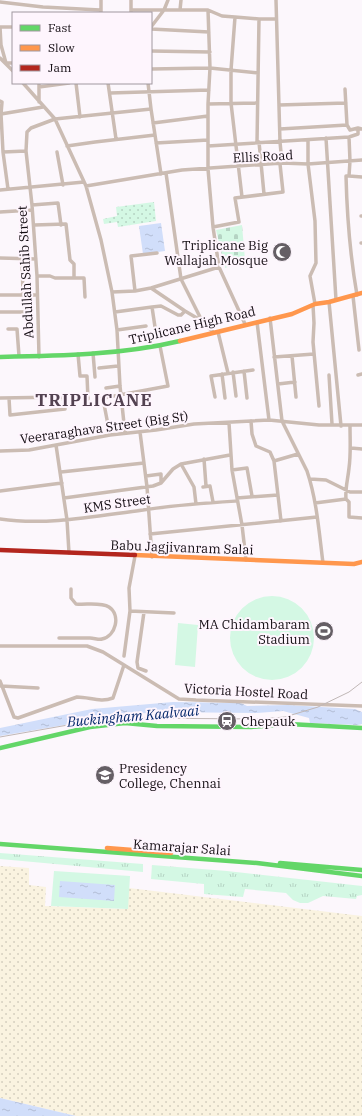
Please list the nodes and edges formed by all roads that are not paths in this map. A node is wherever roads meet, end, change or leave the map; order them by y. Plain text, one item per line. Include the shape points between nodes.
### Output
1 (101, 0) edge
2 (131, 0) edge
3 (168, 0) edge
4 (181, 0) edge
5 (276, 0) edge
6 (0, 2) edge
7 (43, 7) junction
8 (164, 10) junction
9 (180, 10) junction
10 (208, 10) junction
11 (43, 12) edge
12 (101, 12) edge
13 (131, 12) edge
14 (235, 17) junction
15 (276, 18) junction
16 (259, 19) junction
17 (12, 27) edge
18 (152, 27) edge
19 (152, 28) edge
20 (209, 32) junction
21 (152, 51) edge
22 (210, 52) junction
23 (0, 58) edge
24 (6, 63) junction
25 (12, 63) edge
26 (210, 68) junction
27 (152, 69) edge
28 (12, 70) edge
29 (231, 70) junction
30 (258, 73) junction
31 (24, 84) edge
32 (54, 84) edge
33 (76, 84) edge
34 (108, 84) edge
35 (148, 84) edge
36 (39, 85) edge
37 (345, 89) dead end
38 (209, 90) junction
39 (148, 92) junction
40 (110, 93) junction
41 (0, 101) edge
42 (39, 102) junction
43 (231, 103) junction
44 (257, 103) junction
45 (346, 103) junction
46 (208, 104) junction
47 (279, 105) junction
48 (43, 107) junction
49 (151, 109) junction
50 (1, 114) junction
51 (112, 114) junction
52 (208, 116) junction
53 (80, 117) junction
54 (1, 119) edge
55 (55, 119) junction
56 (153, 123) junction
57 (347, 125) junction
58 (360, 128) edge
59 (280, 129) junction
60 (155, 135) junction
61 (348, 137) junction
62 (326, 138) junction
63 (116, 139) junction
64 (208, 140) junction
65 (308, 140) junction
66 (280, 142) junction
67 (156, 143) junction
68 (258, 143) junction
69 (235, 145) junction
70 (67, 146) junction
71 (208, 146) junction
72 (26, 151) junction
73 (4, 152) junction
74 (57, 152) dead end
75 (362, 160) edge
76 (350, 161) junction
77 (327, 163) junction
78 (281, 164) junction
79 (308, 164) junction
80 (261, 165) junction
81 (238, 167) junction
82 (208, 169) junction
83 (166, 173) junction
84 (161, 174) junction
85 (349, 176) junction
86 (362, 177) edge
87 (84, 182) junction
88 (63, 185) junction
89 (30, 186) junction
90 (86, 186) junction
91 (8, 189) junction
92 (0, 190) edge
93 (264, 194) junction
94 (242, 197) junction
95 (32, 205) junction
96 (32, 210) junction
97 (0, 212) edge
98 (34, 225) junction
99 (61, 225) junction
100 (213, 227) junction
101 (157, 253) dead end
102 (0, 258) edge
103 (22, 258) junction
104 (36, 258) junction
105 (219, 267) junction
106 (37, 276) junction
107 (74, 278) junction
108 (181, 279) junction
109 (151, 288) junction
110 (135, 291) junction
111 (112, 292) junction
112 (0, 295) edge
113 (23, 295) junction
114 (37, 295) junction
115 (357, 295) edge
116 (85, 297) dead end
117 (336, 300) junction
118 (329, 302) junction
119 (314, 304) junction
120 (152, 307) junction
121 (184, 311) junction
122 (0, 312) edge
123 (26, 312) dead end
124 (115, 312) junction
125 (270, 318) junction
126 (202, 321) junction
127 (257, 322) junction
128 (245, 324) junction
129 (146, 326) dead end
130 (155, 327) dead end
131 (8, 329) dead end
132 (117, 330) junction
133 (216, 332) junction
134 (160, 346) junction
135 (359, 350) dead end
136 (118, 352) junction
137 (93, 353) junction
138 (78, 354) junction
139 (314, 354) junction
140 (19, 356) junction
141 (39, 356) junction
142 (292, 356) junction
143 (0, 357) edge
144 (274, 357) junction
145 (118, 366) junction
146 (99, 368) dead end
147 (253, 370) dead end
148 (244, 371) junction
149 (231, 372) junction
150 (222, 374) junction
151 (329, 375) dead end
152 (95, 377) dead end
153 (295, 382) junction
154 (278, 384) junction
155 (120, 386) junction
156 (106, 388) dead end
157 (120, 395) junction
158 (236, 396) dead end
159 (296, 396) dead end
160 (215, 397) dead end
161 (0, 398) edge
162 (9, 398) junction
163 (225, 398) dead end
164 (247, 398) dead end
165 (103, 399) junction
166 (88, 400) dead end
167 (98, 400) dead end
168 (319, 406) dead end
169 (269, 420) junction
170 (251, 421) junction
171 (282, 421) junction
172 (229, 422) junction
173 (332, 424) junction
174 (362, 425) edge
175 (341, 426) junction
176 (350, 426) junction
177 (140, 432) junction
178 (125, 433) junction
179 (110, 435) junction
180 (56, 445) junction
181 (351, 448) junction
182 (362, 449) edge
183 (0, 451) edge
184 (298, 454) junction
185 (230, 455) junction
186 (204, 459) junction
187 (274, 461) junction
188 (144, 463) junction
189 (181, 464) junction
190 (232, 470) junction
191 (61, 472) junction
192 (146, 476) junction
193 (310, 479) junction
194 (62, 483) junction
195 (161, 483) junction
196 (147, 487) junction
197 (345, 490) junction
198 (0, 491) edge
199 (362, 492) edge
200 (278, 495) junction
201 (252, 496) junction
202 (64, 498) junction
203 (237, 499) junction
204 (346, 500) junction
205 (213, 502) junction
206 (315, 503) junction
207 (196, 504) junction
208 (148, 509) junction
209 (317, 517) junction
210 (0, 518) edge
211 (362, 518) edge
212 (67, 520) junction
213 (281, 521) junction
214 (242, 525) junction
215 (150, 534) junction
216 (0, 550) edge
217 (69, 553) junction
218 (135, 556) junction
219 (152, 557) junction
220 (246, 560) junction
221 (323, 563) junction
222 (362, 563) edge
223 (71, 588) dead end
224 (130, 611) junction
225 (144, 612) junction
226 (174, 613) dead end
227 (59, 638) dead end
228 (0, 646) edge
229 (124, 656) dead end
230 (124, 665) junction
231 (146, 671) dead end
232 (0, 681) edge
233 (1, 686) edge
234 (38, 688) dead end
235 (362, 706) edge
236 (362, 728) edge
237 (0, 748) edge
238 (0, 841) edge
239 (0, 844) edge
240 (362, 870) edge
241 (362, 876) edge

1 - 12 street
2 - 13 street
3 - 8 street
4 - 9 street
5 - 15 street
6 - 7 street
7 - 11 street
7 - 12 street
8 - 9 street
8 - 13 street
8 - 18 street
9 - 10 street
10 - 14 street via 222,16
10 - 20 street
14 - 16 street
14 - 29 street
15 - 16 street
15 - 47 street
16 - 30 street
17 - 24 street via 0,27
19 - 20 street
20 - 22 street
21 - 22 street
22 - 26 street
23 - 24 street
24 - 25 street
24 - 28 street
26 - 27 street
26 - 29 street
26 - 38 street
29 - 30 street
29 - 43 street
30 - 44 street
31 - 42 street
32 - 36 street
33 - 53 street
34 - 40 street
35 - 39 street
36 - 42 street
37 - 45 street
38 - 39 street
38 - 46 street
39 - 40 street
39 - 49 street
40 - 51 street
41 - 50 street
42 - 48 street
43 - 44 street
43 - 46 street
43 - 69 street
44 - 68 street
45 - 47 street
45 - 57 street
46 - 52 street
47 - 59 street
48 - 50 street
48 - 55 street
49 - 51 street
49 - 56 street
50 - 54 street
51 - 53 street
51 - 63 street
52 - 56 street
52 - 64 street
53 - 55 street
54 - 73 street
55 - 70 street
55 - 72 street, Abdullah Sahib Street via 31,128 28,132
56 - 60 street
57 - 58 street via 350,130
57 - 59 street
58 - 61 street via 358,134
59 - 66 street
60 - 63 street
60 - 67 street
61 - 62 street
61 - 76 street
62 - 65 street
62 - 77 street
63 - 70 street
64 - 67 street
64 - 71 street
65 - 66 street
65 - 79 street
66 - 68 street
66 - 78 street
67 - 84 street
68 - 69 street
68 - 80 street
69 - 71 street
69 - 81 street
70 - 87 street
71 - 82 street
72 - 73 street
72 - 89 street, Abdullah Sahib Street
73 - 91 street
74 - 88 street
75 - 76 street, Ellis Road
76 - 77 street, Ellis Road
76 - 85 street
77 - 79 street, Ellis Road
77 - 117 street
78 - 79 street, Ellis Road
78 - 80 street, Ellis Road
78 - 93 street via 283,192
79 - 119 street via 315,221 316,263 310,276
80 - 81 street, Ellis Road
80 - 93 street
81 - 82 street, Ellis Road
81 - 94 street
82 - 83 street, Ellis Road
82 - 100 street
83 - 84 street, Ellis Road
83 - 108 street
84 - 90 street, Ellis Road
85 - 86 street
85 - 115 street via 346,176 347,217
87 - 88 street
87 - 90 street
88 - 89 street
89 - 91 street
89 - 95 street, Abdullah Sahib Street
90 - 111 street
91 - 92 street
93 - 94 street
94 - 100 street via 235,198 239,222
95 - 96 street, Abdullah Sahib Street
95 - 99 street via 58,202
96 - 97 street
96 - 98 street, Abdullah Sahib Street
98 - 99 street
98 - 104 street, Abdullah Sahib Street
99 - 107 street via 66,224 70,260 74,264
100 - 105 street
101 - 110 street via 131,256
102 - 103 street
103 - 104 street
103 - 113 street
104 - 106 street, Abdullah Sahib Street
105 - 108 street
105 - 128 street
106 - 107 street
106 - 114 street, Abdullah Sahib Street
107 - 116 street via 84,278
108 - 109 street
108 - 126 street
109 - 110 street
109 - 121 street
110 - 111 street
111 - 124 street
112 - 113 street
113 - 114 street
114 - 141 street, Abdullah Sahib Street
115 - 117 main road, Triplicane High Road
115 - 135 street
117 - 118 main road, Triplicane High Road
118 - 119 main road, Triplicane High Road
118 - 175 street
119 - 125 main road, Triplicane High Road via 292,314
119 - 139 street
120 - 121 street via 161,306 178,315
120 - 124 street
120 - 130 street
121 - 126 street
122 - 123 street
124 - 132 street
125 - 127 main road, Triplicane High Road
125 - 144 street
126 - 133 street
127 - 128 main road, Triplicane High Road
127 - 169 street
128 - 133 main road, Triplicane High Road
129 - 132 street
131 - 140 street via 17,329
132 - 136 street
133 - 134 main road, Triplicane High Road
133 - 149 street
134 - 136 main road, Triplicane High Road
134 - 157 street via 168,386
136 - 137 main road, Triplicane High Road
136 - 145 street
137 - 138 main road, Triplicane High Road
137 - 152 street
138 - 141 main road, Triplicane High Road
138 - 166 street via 80,376 87,376
139 - 142 street
139 - 168 street
140 - 141 main road, Triplicane High Road
140 - 143 main road, Triplicane High Road
142 - 144 street
142 - 153 street
144 - 154 street
145 - 146 street
145 - 155 street
147 - 148 street
148 - 149 street
148 - 164 street
149 - 150 street
149 - 158 street
150 - 160 street via 211,376
150 - 163 street
151 - 173 street
153 - 154 street
153 - 159 street
154 - 171 street
155 - 156 street
155 - 157 street
157 - 165 street
157 - 178 street
161 - 162 street
162 - 162 street via 63,397 65,409 10,415
165 - 167 street
165 - 179 street
169 - 170 street, Veeraraghava Street (Big St)
169 - 171 street, Veeraraghava Street (Big St)
170 - 172 street, Veeraraghava Street (Big St)
170 - 187 street via 256,446 270,452
171 - 173 street, Veeraraghava Street (Big St)
171 - 184 street
172 - 177 street, Veeraraghava Street (Big St)
172 - 185 street
173 - 175 street, Veeraraghava Street (Big St)
174 - 176 street, Veeraraghava Street (Big St)
175 - 176 street, Veeraraghava Street (Big St)
176 - 181 street
177 - 178 street, Veeraraghava Street (Big St)
177 - 188 street
178 - 179 street, Veeraraghava Street (Big St)
179 - 180 street, Veeraraghava Street (Big St)
180 - 183 street, Veeraraghava Street (Big St) via 29,450
180 - 191 street
181 - 182 street
181 - 197 street
184 - 187 street
184 - 193 street
185 - 186 street
185 - 190 street
186 - 189 street
186 - 205 street via 204,486 210,486
187 - 200 street
188 - 191 street
188 - 192 street
189 - 195 street
189 - 207 street via 194,487
190 - 201 street via 247,468
190 - 203 street
191 - 194 street
192 - 195 street via 161,474
192 - 196 street
193 - 197 street via 326,480
193 - 206 street
194 - 198 street
194 - 202 street
195 - 196 street
196 - 202 street
196 - 208 street
197 - 199 street
197 - 204 street
200 - 201 street, KMS Street
200 - 213 street
201 - 203 street, KMS Street
202 - 212 street
203 - 205 street, KMS Street
203 - 214 street
204 - 206 street
204 - 211 street via 349,502 349,517
205 - 207 street, KMS Street
206 - 209 street
207 - 208 street, KMS Street
208 - 212 street, KMS Street
208 - 215 street
209 - 213 street
209 - 221 street
210 - 212 street, KMS Street
212 - 217 street
213 - 214 street
214 - 215 street
214 - 220 street
215 - 219 street
216 - 217 main road, Babu Jagjivanram Salai
217 - 218 main road, Babu Jagjivanram Salai
218 - 219 main road, Babu Jagjivanram Salai
218 - 224 street via 129,588
219 - 220 main road, Babu Jagjivanram Salai
220 - 221 main road, Babu Jagjivanram Salai
221 - 222 main road, Babu Jagjivanram Salai
223 - 227 street via 71,598 76,604 102,604 110,608 114,614 115,630 103,639
224 - 225 street
224 - 229 street
225 - 226 street
225 - 231 street via 138,668
228 - 230 street, Victoria Hostel Road via 87,646
230 - 233 street via 113,698 104,701 77,697 18,718 14,717
230 - 235 street, Victoria Hostel Road via 179,699
232 - 233 street
233 - 234 street
236 - 237 main road via 289,724 223,727 125,723 90,727
238 - 240 main road, Kamarajar Salai
239 - 241 main road, Kamarajar Salai via 257,863

